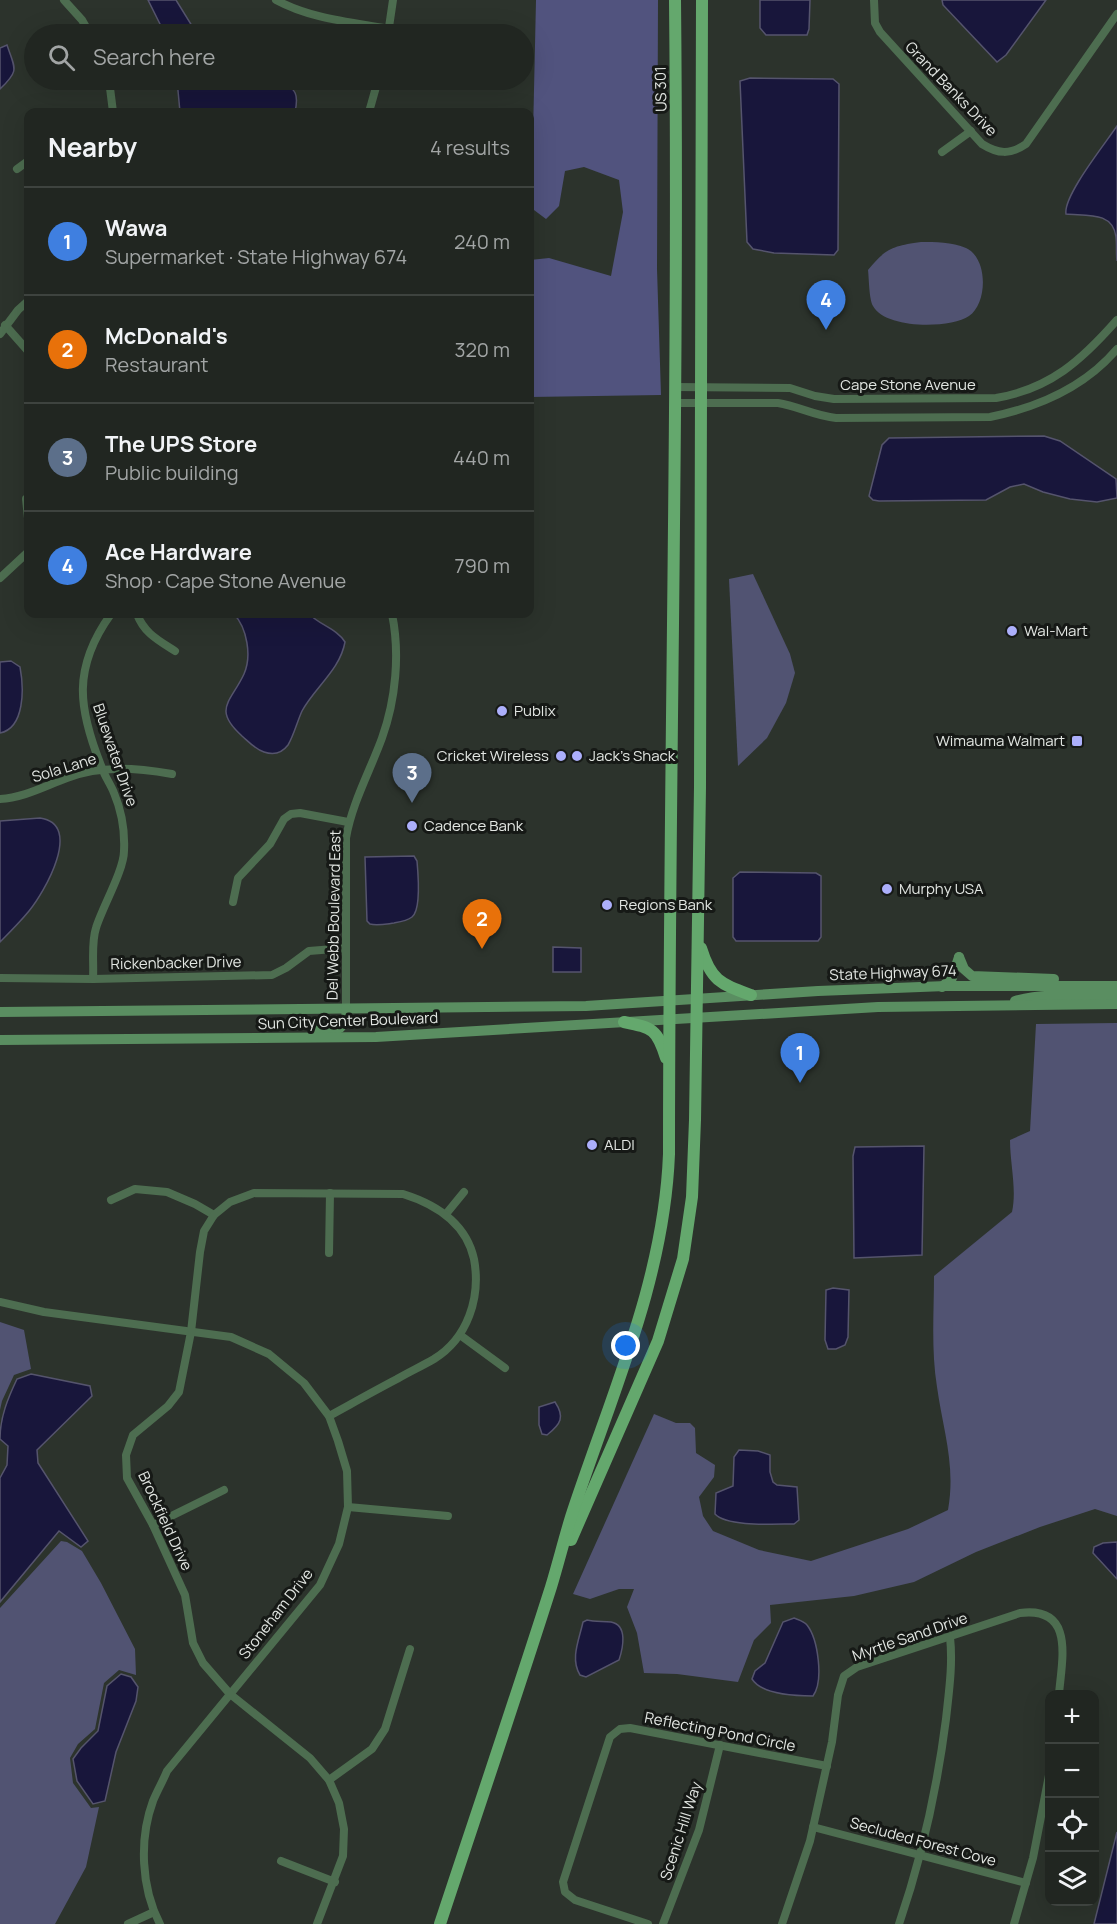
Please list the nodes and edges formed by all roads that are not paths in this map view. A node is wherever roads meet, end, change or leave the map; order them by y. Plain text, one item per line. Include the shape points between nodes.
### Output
1 (64, 0) edge
2 (276, 0) edge
3 (393, 0) edge
4 (675, 0) edge
5 (702, 0) edge
6 (874, 0) edge
7 (1117, 14) edge
8 (84, 24) edge
9 (355, 24) edge
10 (390, 24) edge
11 (110, 90) edge
12 (375, 90) edge
13 (112, 108) edge
14 (370, 108) edge
15 (971, 131) junction
16 (942, 152) dead end
17 (24, 164) edge
18 (17, 169) dead end
19 (24, 305) edge
20 (1117, 320) edge
21 (4, 326) junction
22 (0, 334) edge
23 (24, 347) edge
24 (1117, 349) edge
25 (675, 387) junction
26 (701, 387) junction
27 (675, 403) junction
28 (701, 403) junction
29 (24, 556) edge
30 (0, 578) edge
31 (108, 618) edge
32 (138, 618) edge
33 (392, 618) edge
34 (175, 651) dead end
35 (102, 769) junction
36 (172, 774) dead end
37 (0, 799) edge
38 (348, 822) junction
39 (233, 902) dead end
40 (698, 940) junction
41 (346, 948) junction
42 (0, 978) edge
43 (93, 979) junction
44 (1081, 986) junction
45 (1117, 986) edge
46 (942, 987) junction
47 (752, 995) junction
48 (1117, 995) edge
49 (696, 998) junction
50 (670, 1000) junction
51 (1117, 1004) edge
52 (1000, 1005) junction
53 (346, 1009) junction
54 (0, 1012) edge
55 (696, 1017) junction
56 (669, 1019) junction
57 (624, 1022) junction
58 (195, 1039) junction
59 (0, 1040) edge
60 (669, 1070) junction
61 (464, 1192) dead end
62 (330, 1193) junction
63 (111, 1200) dead end
64 (446, 1214) junction
65 (214, 1215) junction
66 (329, 1252) dead end
67 (0, 1302) edge
68 (191, 1332) junction
69 (460, 1335) junction
70 (505, 1368) dead end
71 (328, 1416) junction
72 (224, 1490) dead end
73 (348, 1508) junction
74 (448, 1516) dead end
75 (153, 1525) junction
76 (551, 1585) junction
77 (950, 1636) junction
78 (410, 1649) dead end
79 (1059, 1690) edge
80 (230, 1694) junction
81 (720, 1745) junction
82 (827, 1766) junction
83 (329, 1780) junction
84 (1045, 1794) edge
85 (813, 1827) junction
86 (920, 1855) junction
87 (281, 1861) dead end
88 (335, 1882) junction
89 (1026, 1883) junction
90 (153, 1912) junction
91 (128, 1924) edge
92 (160, 1924) edge
93 (318, 1924) edge
94 (440, 1924) edge
95 (648, 1924) edge
96 (663, 1924) edge
97 (782, 1924) edge
98 (899, 1924) edge
99 (1014, 1924) edge

1 - 8 street
2 - 9 street via 295,10
3 - 10 street
4 - 25 main road, US 301 / US 301
5 - 26 main road, US 301
6 - 15 street, Grand Banks Drive via 875,23 880,32
7 - 15 street, Grand Banks Drive via 1026,144 1004,153 982,144
11 - 13 street
12 - 14 street
15 - 16 street
17 - 18 street
19 - 21 street
20 - 26 street, Cape Stone Avenue via 1065,371 1042,384 996,398 834,399 790,388
21 - 22 street
21 - 23 street
24 - 28 street via 1091,375 1064,393 990,417 823,417 778,403
25 - 26 street, Cape Stone Avenue
25 - 27 main road, US 301
26 - 28 main road, US 301
27 - 28 street
27 - 50 main road, US 301
28 - 40 main road, US 301
29 - 30 street
31 - 35 street, Bluewater Drive via 94,639 82,683 83,710
32 - 34 street via 142,627
33 - 38 street, Del Webb Boulevard East via 396,656 393,697 383,735
35 - 36 street, Sola Lane
35 - 37 street, Sola Lane
35 - 43 street, Bluewater Drive via 124,824 124,855 94,932
38 - 39 street via 291,814 238,878
38 - 41 street, Del Webb Boulevard East
40 - 47 main road via 706,966 714,976 727,986
40 - 49 main road, US 301
41 - 43 street, Rickenbacker Drive via 309,951 272,975
41 - 53 street, Del Webb Boulevard East
42 - 43 street, Rickenbacker Drive
44 - 45 main road, State Highway 674
44 - 46 main road, State Highway 674
44 - 46 main road via 1059,980 972,976 959,957 952,978
46 - 47 main road, State Highway 674
47 - 49 main road, State Highway 674
48 - 52 main road via 1026,998
49 - 50 main road, State Highway 674
49 - 55 main road, US 301
50 - 53 main road, Sun City Center Boulevard via 586,1006
50 - 56 main road, US 301
51 - 52 main road
52 - 55 main road
53 - 54 main road, Sun City Center Boulevard
53 - 58 main road via 347,1019 340,1028 332,1030 225,1032
55 - 56 main road, Sun City Center Boulevard
55 - 76 main road, US 301 via 692,1197 675,1289 649,1365
56 - 57 main road, Sun City Center Boulevard
56 - 60 main road, US 301
57 - 58 main road, Sun City Center Boulevard via 376,1037
57 - 60 main road via 655,1031
58 - 59 main road, Sun City Center Boulevard
60 - 76 main road, US 301 via 668,1179 657,1253 634,1336
61 - 64 street
62 - 64 street via 403,1194
62 - 65 street via 254,1193 230,1202
62 - 66 street
63 - 65 street via 135,1189 167,1192
64 - 69 street via 471,1248 476,1273 474,1305
65 - 68 street, Brockfield Drive via 204,1231
67 - 68 street, Stoneham Drive via 44,1312
68 - 71 street, Stoneham Drive via 231,1337 269,1354 304,1383
68 - 75 street, Brockfield Drive via 179,1392 133,1435 126,1455 127,1478
69 - 70 street
69 - 71 street via 435,1358
71 - 73 street, Stoneham Drive via 347,1472
72 - 75 street
73 - 74 street
73 - 80 street, Stoneham Drive via 339,1544 320,1585
75 - 80 street, Brockfield Drive via 185,1595 193,1643 203,1664
76 - 94 main road, US 301
77 - 79 street, Myrtle Sand Drive via 1020,1613 1045,1614 1060,1629 1063,1644
77 - 82 street, Myrtle Sand Drive via 857,1667 844,1676
77 - 86 street via 952,1655 943,1737
78 - 83 street via 385,1729 372,1749
80 - 83 street, Brockfield Drive via 310,1758
80 - 90 street, Stoneham Drive via 167,1771 153,1802 144,1862
81 - 82 street, Reflecting Pond Circle
81 - 95 street, Reflecting Pond Circle via 630,1728 620,1729 610,1737 563,1882 566,1892 575,1900
81 - 96 street, Scenic Hill Way via 699,1830
82 - 85 street, Myrtle Sand Drive
83 - 88 street, Brockfield Drive via 344,1829 343,1856
84 - 89 street
85 - 86 street, Secluded Forest Cove
85 - 97 street, Myrtle Sand Drive
86 - 89 street, Secluded Forest Cove
86 - 98 street
87 - 88 street
88 - 93 street, Brockfield Drive
89 - 99 street
90 - 91 street
90 - 92 street, Stoneham Drive

